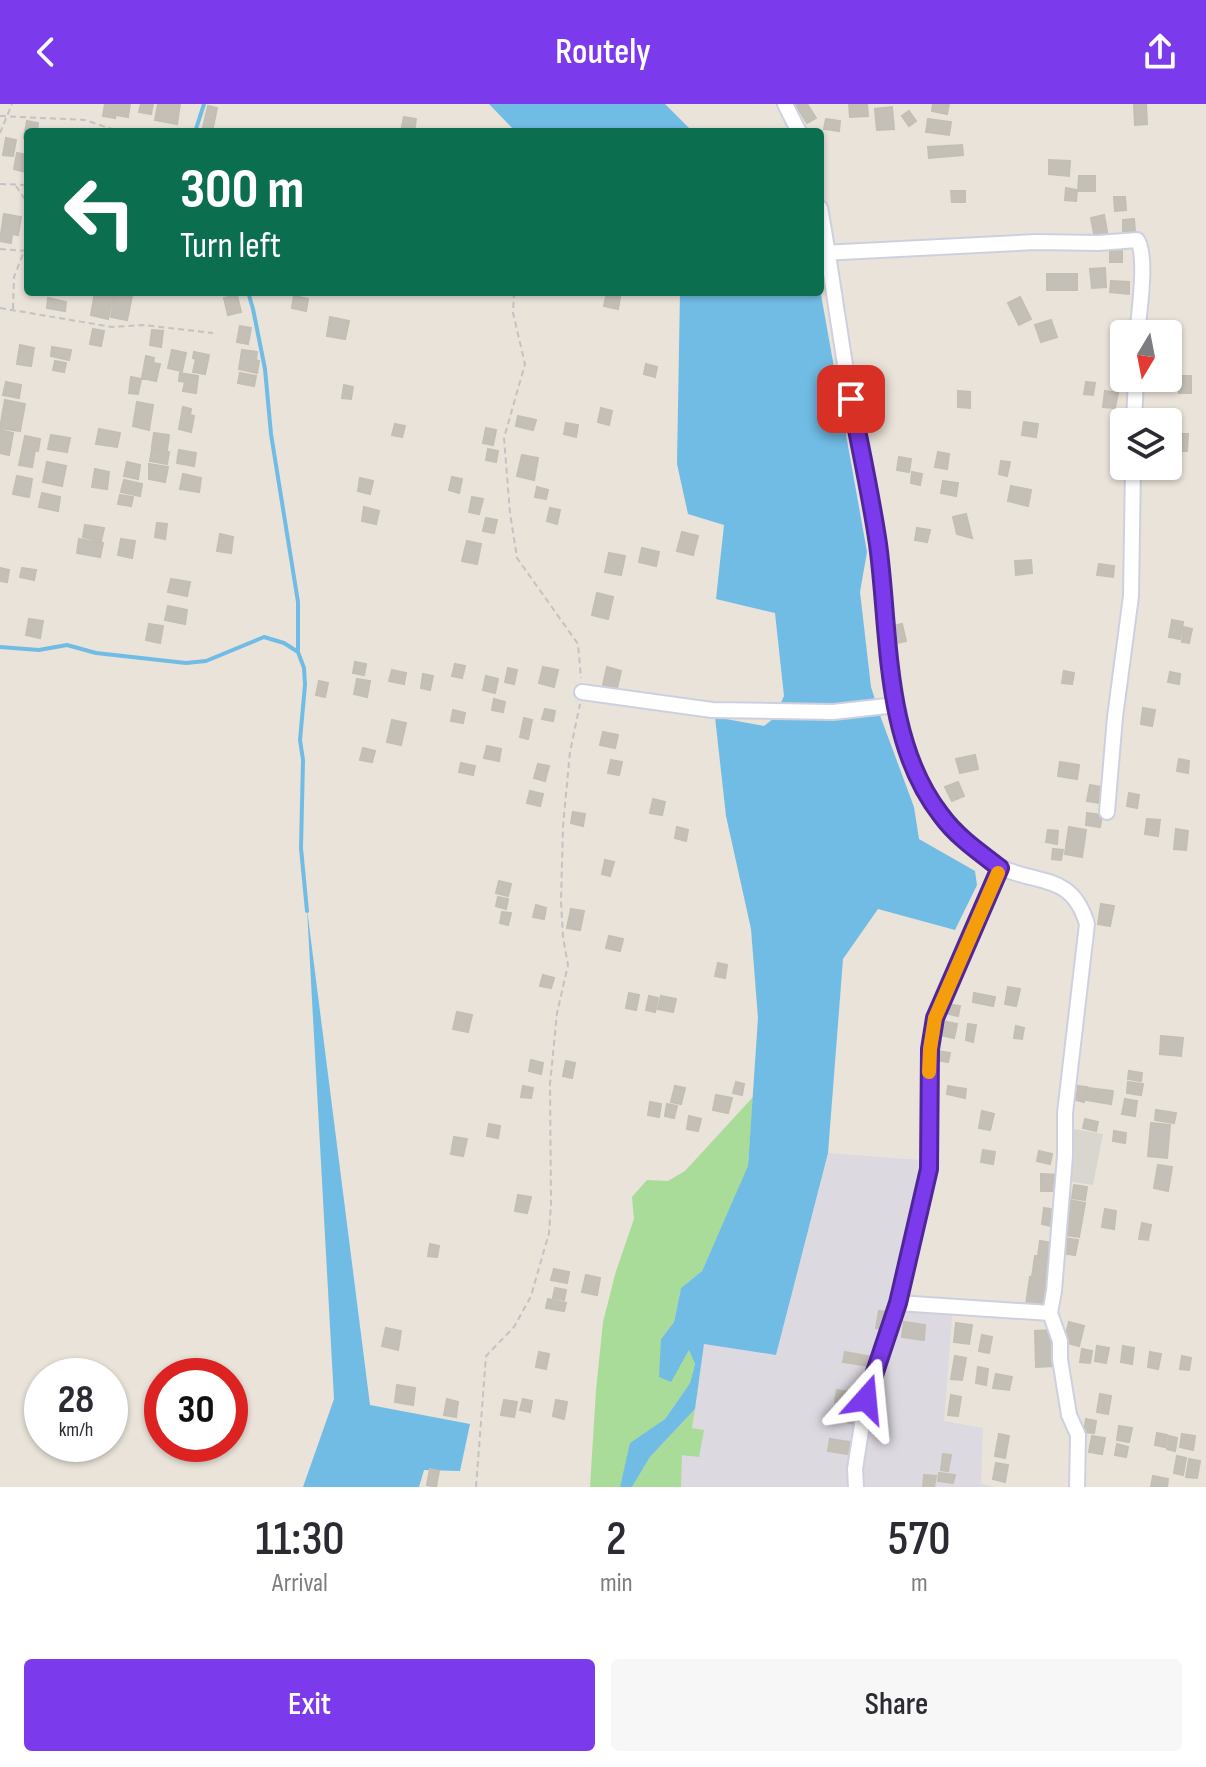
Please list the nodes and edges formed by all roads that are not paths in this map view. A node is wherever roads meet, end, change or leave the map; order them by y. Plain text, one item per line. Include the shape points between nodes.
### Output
1 (785, 104) edge
2 (797, 128) edge
3 (824, 253) edge
4 (1138, 320) edge
5 (1133, 480) edge
6 (582, 692) road end
7 (896, 705) junction
8 (1107, 812) dead end
9 (1000, 868) junction
10 (898, 1303) junction
11 (1050, 1313) junction
12 (856, 1487) edge
13 (1077, 1487) edge

1 - 2 street
3 - 4 street via 1137,240 1142,279
3 - 7 street via 878,544
5 - 8 street via 1131,596
6 - 7 street via 712,710 833,712
7 - 9 street via 923,789 965,842
9 - 10 street via 935,1018 929,1169
9 - 11 street via 1068,891 1087,924 1065,1113
10 - 11 street
10 - 12 street via 866,1399
11 - 13 street via 1060,1341 1069,1415 1078,1435

